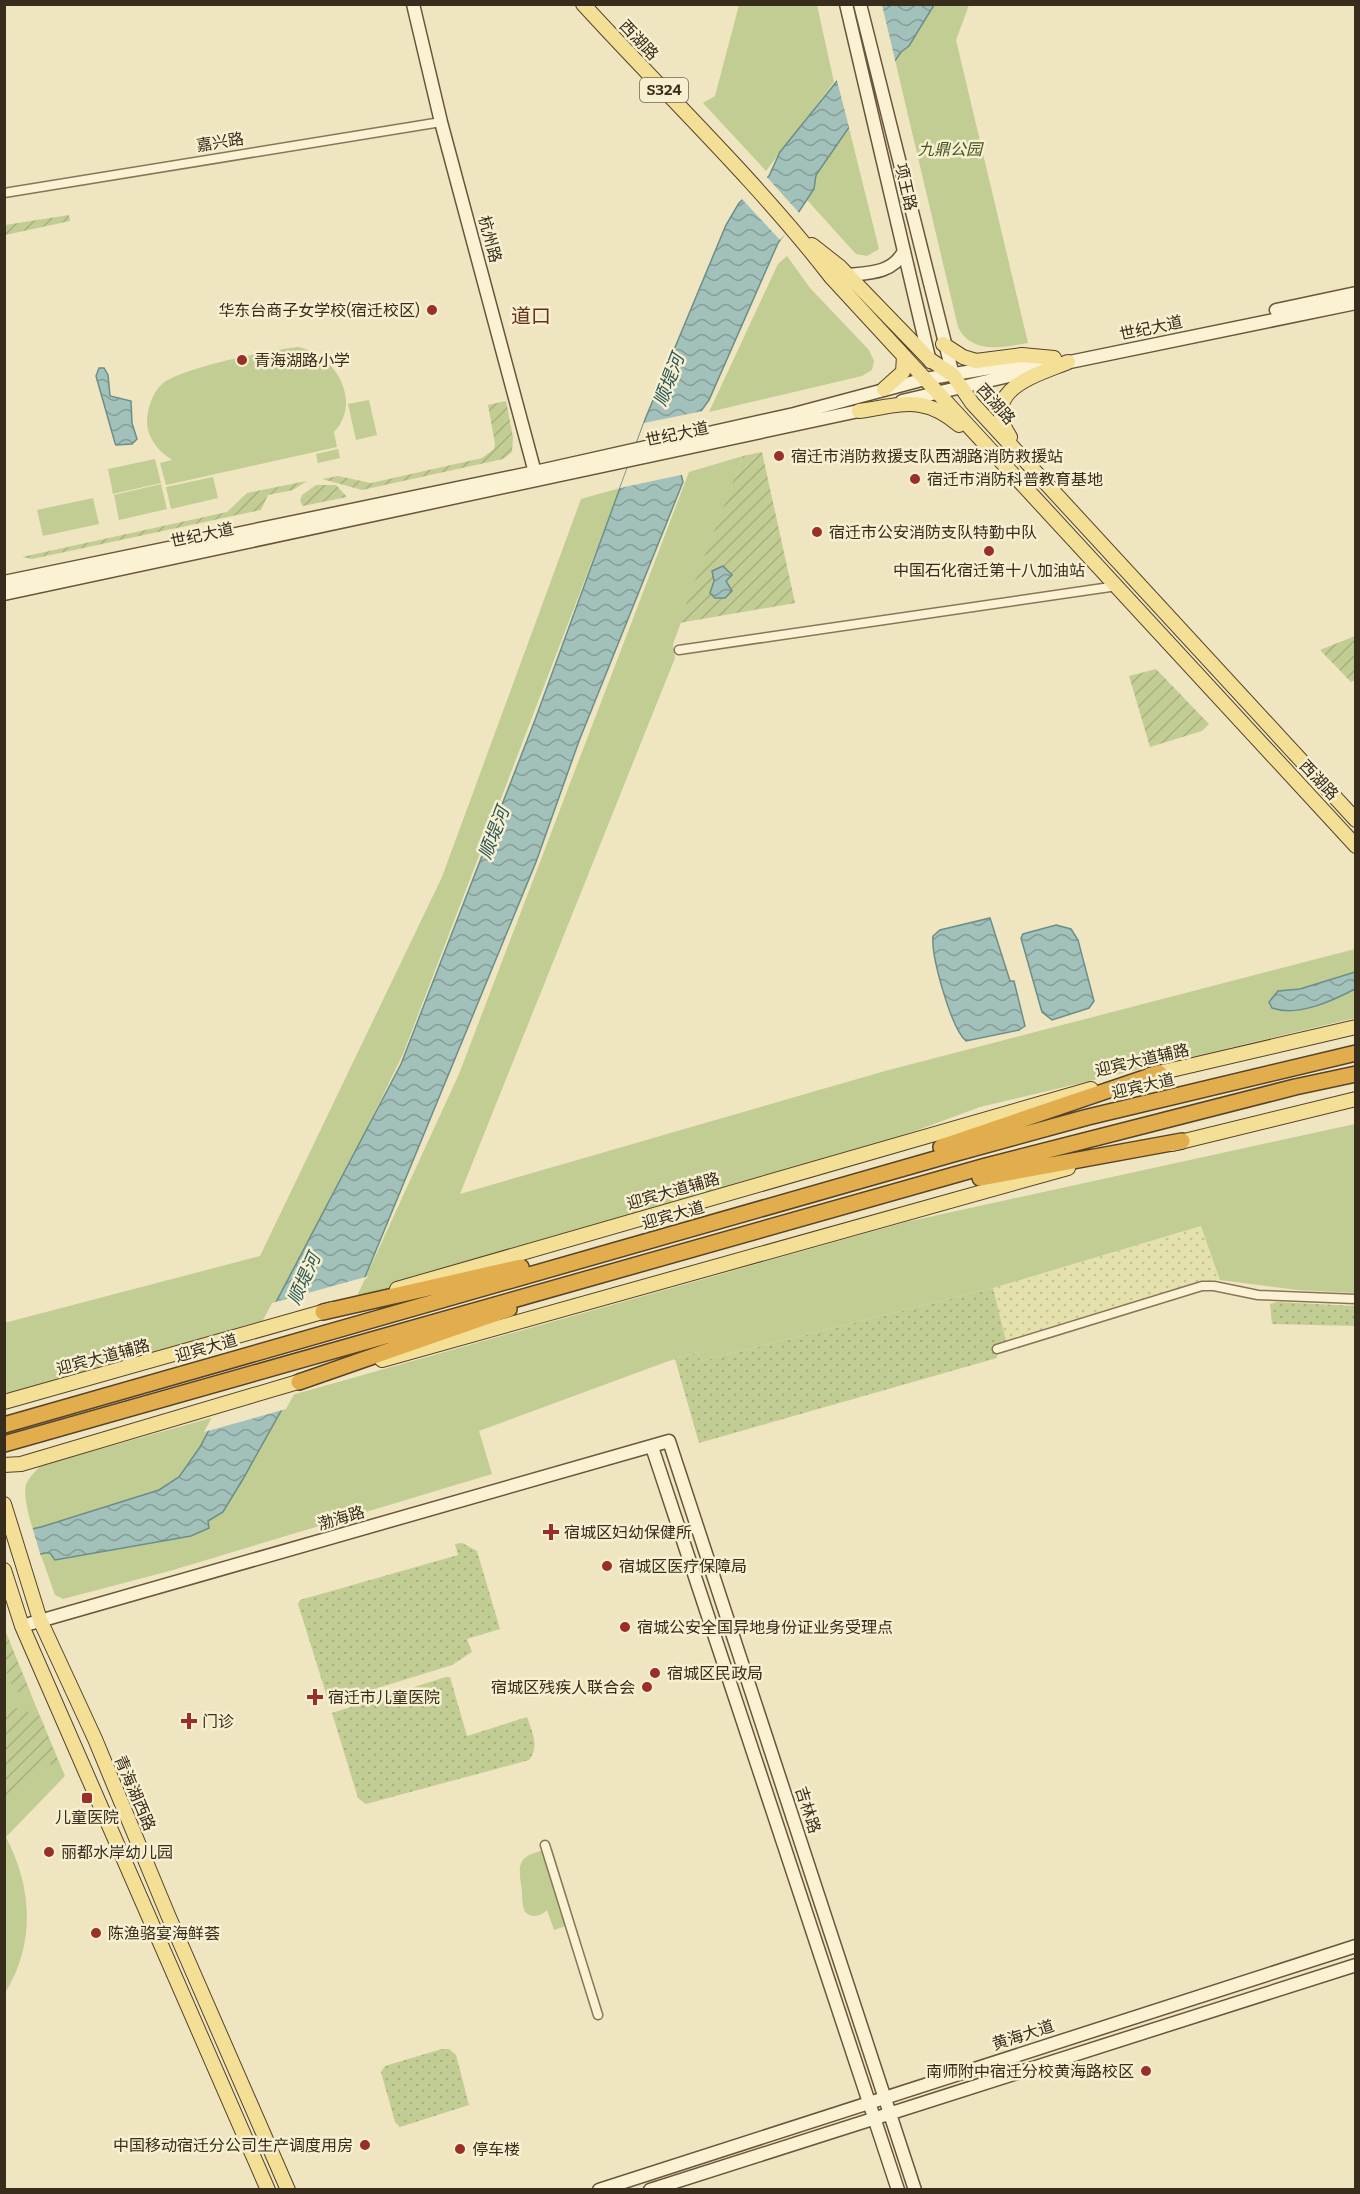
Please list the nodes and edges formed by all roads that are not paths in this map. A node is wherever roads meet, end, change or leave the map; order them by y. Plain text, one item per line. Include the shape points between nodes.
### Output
1 (413, 4) edge
2 (583, 4) edge
3 (846, 4) edge
4 (861, 11) edge
5 (441, 122) junction
6 (4, 193) edge
7 (796, 232) junction
8 (904, 251) junction
9 (848, 274) junction
10 (1356, 293) edge
11 (1356, 303) edge
12 (943, 344) junction
13 (904, 356) junction
14 (1054, 358) junction
15 (929, 359) junction
16 (1068, 362) junction
17 (930, 378) junction
18 (956, 381) junction
19 (884, 389) junction
20 (939, 393) junction
21 (859, 411) junction
22 (628, 456) junction
23 (536, 477) junction
24 (1044, 481) junction
25 (1026, 488) junction
26 (4, 582) edge
27 (1118, 586) junction
28 (4, 594) edge
29 (679, 650) dead end
30 (1356, 820) edge
31 (1356, 846) edge
32 (1356, 1027) edge
33 (1356, 1053) edge
34 (1159, 1073) junction
35 (1356, 1074) edge
36 (1356, 1099) edge
37 (1182, 1141) junction
38 (791, 1200) junction
39 (764, 1228) junction
40 (741, 1235) junction
41 (601, 1254) junction
42 (1356, 1299) edge
43 (363, 1302) junction
44 (323, 1312) joint
45 (997, 1349) dead end
46 (299, 1382) junction
47 (4, 1402) edge
48 (4, 1425) edge
49 (669, 1441) joint
50 (4, 1444) edge
51 (652, 1447) junction
52 (4, 1465) edge
53 (6, 1509) edge
54 (4, 1570) edge
55 (40, 1620) junction
56 (22, 1626) junction
57 (545, 1845) dead end
58 (1356, 1946) edge
59 (1356, 1965) edge
60 (598, 2015) dead end
61 (885, 2097) junction
62 (870, 2101) junction
63 (890, 2112) junction
64 (874, 2117) junction
65 (268, 2190) edge
66 (288, 2190) edge
67 (599, 2190) edge
68 (651, 2190) edge
69 (898, 2190) edge
70 (915, 2190) edge

1 - 5 street, 杭州路
2 - 7 main road, 西湖路 / S324
3 - 8 street, 项王路
4 - 12 street, 项王路
5 - 6 street, 嘉兴路
5 - 23 street, 杭州路
7 - 9 main road, 西湖路
7 - 13 main road, 西湖路 via 831,277
8 - 9 street via 899,261 879,272
8 - 15 street, 项王路
9 - 15 main road, 西湖路
10 - 14 street, 世纪大道
11 - 16 street, 世纪大道
12 - 14 main road via 976,361 1022,355
12 - 18 street, 项王路
13 - 17 main road, 西湖路
13 - 19 main road via 903,372
14 - 18 street, 世纪大道
15 - 17 street, 项王路
15 - 18 main road, 西湖路
16 - 18 street, 世纪大道
16 - 24 main road via 1019,383 1002,403 1002,422 1008,435
17 - 18 street, 世纪大道
17 - 19 street, 世纪大道
17 - 20 main road, 西湖路
18 - 20 street, 世纪大道
18 - 24 main road, 西湖路
19 - 22 street, 世纪大道
20 - 21 street, 世纪大道
20 - 25 main road, 西湖路
21 - 22 street, 世纪大道 via 695,448
21 - 25 main road via 911,404 935,408 963,428
22 - 23 street, 世纪大道
23 - 26 street, 世纪大道
23 - 28 street, 世纪大道
24 - 30 main road, 西湖路
25 - 27 main road, 西湖路
27 - 29 street
27 - 31 main road, 西湖路
32 - 34 main road, 迎宾大道辅路
33 - 38 highway, 迎宾大道 via 1088,1117
34 - 38 highway via 937,1149 829,1180
34 - 43 main road, 迎宾大道辅路 via 1087,1090
35 - 39 highway via 986,1166
36 - 37 main road
37 - 39 highway via 1012,1170 808,1224
37 - 46 main road via 1047,1174
38 - 41 highway, 迎宾大道
39 - 40 highway
40 - 46 highway via 661,1267 510,1309
40 - 50 highway
41 - 43 highway via 523,1266
41 - 48 highway, 迎宾大道
42 - 45 street via 1258,1295 1202,1286
43 - 44 highway
44 - 47 main road, 迎宾大道辅路
46 - 52 main road via 21,1464
49 - 51 street, 渤海路
49 - 61 street, 吉林路
51 - 55 street, 渤海路
51 - 62 street, 吉林路
53 - 55 main road, 青海湖西路
54 - 56 main road
55 - 56 street, 渤海路
55 - 66 main road, 青海湖西路 via 97,1743
56 - 65 main road
57 - 60 street
58 - 61 street, 黄海大道
59 - 63 street, 黄海大道
61 - 62 street, 黄海大道
61 - 63 street, 吉林路
62 - 64 street, 吉林路
62 - 67 street, 黄海大道
63 - 64 street, 黄海大道
63 - 70 street, 吉林路
64 - 68 street, 黄海大道
64 - 69 street, 吉林路

